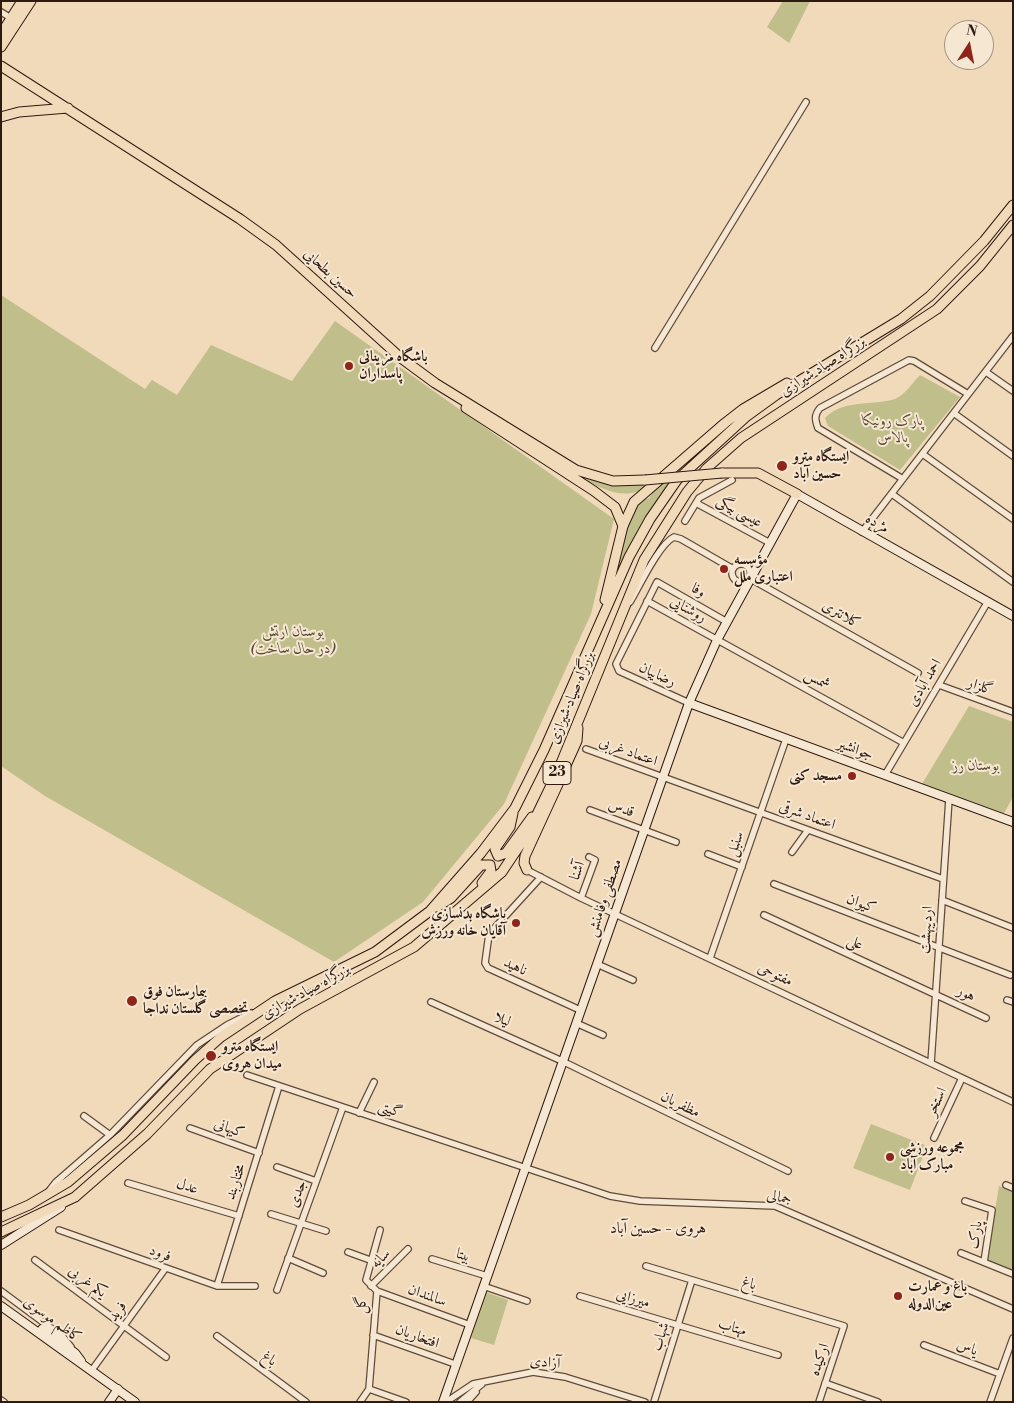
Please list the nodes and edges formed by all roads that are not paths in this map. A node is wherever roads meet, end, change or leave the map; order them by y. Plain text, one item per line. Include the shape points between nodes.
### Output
1 (22, 1) edge
2 (31, 1) edge
3 (1, 12) edge
4 (11, 18) junction
5 (1, 34) edge
6 (1, 47) edge
7 (1, 66) edge
8 (806, 102) dead end
9 (69, 108) junction
10 (1, 117) edge
11 (1013, 205) edge
12 (1013, 225) edge
13 (1013, 336) edge
14 (655, 348) dead end
15 (816, 370) junction
16 (986, 372) junction
17 (435, 382) junction
18 (1013, 391) edge
19 (968, 394) junction
20 (955, 414) junction
21 (924, 455) junction
22 (1013, 456) edge
23 (722, 473) joint
24 (732, 480) dead end
25 (903, 480) junction
26 (797, 494) junction
27 (892, 494) junction
28 (696, 502) junction
29 (1013, 519) edge
30 (685, 521) dead end
31 (623, 526) junction
32 (862, 532) junction
33 (770, 543) junction
34 (747, 566) junction
35 (733, 569) junction
36 (756, 571) junction
37 (746, 582) junction
38 (1013, 582) edge
39 (648, 601) junction
40 (987, 603) junction
41 (1013, 616) edge
42 (602, 617) junction
43 (727, 622) junction
44 (617, 623) junction
45 (717, 640) junction
46 (918, 673) dead end
47 (938, 685) junction
48 (689, 703) junction
49 (1013, 712) edge
50 (578, 718) junction
51 (786, 739) junction
52 (904, 743) junction
53 (586, 749) dead end
54 (885, 775) junction
55 (663, 777) junction
56 (949, 799) junction
57 (540, 807) junction
58 (515, 808) junction
59 (590, 810) dead end
60 (760, 813) junction
61 (1013, 822) edge
62 (644, 830) junction
63 (808, 830) junction
64 (676, 842) dead end
65 (792, 852) dead end
66 (708, 854) dead end
67 (589, 857) dead end
68 (742, 867) junction
69 (527, 870) joint
70 (541, 878) junction
71 (943, 879) junction
72 (774, 884) dead end
73 (581, 898) junction
74 (942, 900) junction
75 (430, 911) junction
76 (455, 913) junction
77 (615, 913) junction
78 (764, 915) dead end
79 (1013, 928) edge
80 (939, 946) junction
81 (710, 958) junction
82 (597, 964) junction
83 (1010, 975) dead end
84 (633, 980) dead end
85 (935, 994) junction
86 (275, 1001) junction
87 (431, 1002) dead end
88 (580, 1010) junction
89 (986, 1018) dead end
90 (576, 1023) junction
91 (603, 1035) dead end
92 (562, 1061) junction
93 (931, 1063) junction
94 (247, 1075) dead end
95 (962, 1078) junction
96 (374, 1082) dead end
97 (279, 1086) junction
98 (1013, 1102) edge
99 (343, 1107) junction
100 (359, 1113) junction
101 (84, 1116) dead end
102 (190, 1128) dead end
103 (110, 1135) junction
104 (934, 1138) dead end
105 (259, 1153) junction
106 (277, 1167) dead end
107 (525, 1169) junction
108 (788, 1171) dead end
109 (316, 1181) junction
110 (128, 1182) dead end
111 (1006, 1185) dead end
112 (1013, 1188) edge
113 (46, 1195) junction
114 (75, 1197) junction
115 (965, 1201) dead end
116 (29, 1205) junction
117 (1, 1211) edge
118 (271, 1214) dead end
119 (239, 1216) junction
120 (1, 1217) edge
121 (300, 1224) junction
122 (59, 1230) dead end
123 (380, 1230) dead end
124 (326, 1231) dead end
125 (1, 1232) edge
126 (1, 1245) edge
127 (408, 1249) dead end
128 (348, 1252) dead end
129 (962, 1253) dead end
130 (288, 1258) junction
131 (432, 1259) dead end
132 (35, 1260) dead end
133 (370, 1260) junction
134 (984, 1262) junction
135 (646, 1266) dead end
136 (165, 1269) junction
137 (323, 1273) dead end
138 (1013, 1274) edge
139 (487, 1276) junction
140 (692, 1280) junction
141 (217, 1286) junction
142 (255, 1286) dead end
143 (371, 1286) junction
144 (483, 1286) junction
145 (276, 1290) dead end
146 (1, 1291) edge
147 (377, 1291) junction
148 (580, 1296) dead end
149 (1, 1300) edge
150 (527, 1301) dead end
151 (1, 1306) edge
152 (1013, 1309) edge
153 (124, 1325) junction
154 (470, 1325) junction
155 (678, 1325) junction
156 (844, 1326) joint
157 (372, 1334) junction
158 (217, 1336) dead end
159 (1013, 1338) edge
160 (924, 1345) dead end
161 (1011, 1351) edge
162 (75, 1353) junction
163 (778, 1355) dead end
164 (166, 1357) dead end
165 (452, 1363) junction
166 (84, 1364) junction
167 (92, 1370) junction
168 (1000, 1374) junction
169 (486, 1381) junction
170 (825, 1383) junction
171 (118, 1389) junction
172 (369, 1389) junction
173 (446, 1401) edge
174 (109, 1402) edge
175 (135, 1402) edge
176 (306, 1402) edge
177 (360, 1402) edge
178 (406, 1402) edge
179 (437, 1402) edge
180 (460, 1402) edge
181 (468, 1402) edge
182 (645, 1402) edge
183 (654, 1402) edge
184 (819, 1402) edge
185 (878, 1402) edge
186 (990, 1402) edge

1 - 4 main road
2 - 6 main road
3 - 4 street
4 - 5 main road
7 - 9 main road, حسین بطحایی
8 - 14 street
9 - 10 main road via 19,112
9 - 17 main road, حسین بطحایی via 276,245 401,358
11 - 15 main road, بزرگراه صیاد شیرازی / 23 via 984,241 930,296 900,319
12 - 44 main road, بزرگراه صیاد شیرازی / 23 via 980,266 937,308 741,438 707,468 671,514 644,560
13 - 16 street
15 - 31 main road via 774,389 725,423 634,502
15 - 42 main road, بزرگراه صیاد شیرازی / 23 via 747,416 677,480 640,537
16 - 18 street
16 - 19 street
17 - 23 main road, حسین بطحایی, bridge via 576,470 613,481
17 - 31 main road via 446,394 615,507
19 - 20 street
19 - 25 street via 909,360 816,413 818,428
20 - 21 street
20 - 22 street
21 - 25 street
21 - 29 street
23 - 26 main road, مژده via 758,473
24 - 28 street
25 - 27 street
26 - 32 main road, مژده
26 - 33 main road, مصطفی وفامنش
27 - 32 street
27 - 38 street
28 - 30 street
28 - 33 street, عیسی بیگی
31 - 42 main road
32 - 40 main road, مژده
33 - 36 main road, مصطفی وفامنش
34 - 35 street via 739,564
34 - 36 street
34 - 37 street via 749,576
35 - 37 street via 733,577
35 - 44 street via 678,537 668,541
36 - 37 main road, مصطفی وفامنش
37 - 43 main road, مصطفی وفامنش
37 - 46 street, کلانتری
39 - 43 street, وفا via 657,582
39 - 45 street, روشنایی
39 - 48 street, رضاییان via 616,668
40 - 41 main road, مژده
40 - 47 street, احمد آبادی
42 - 58 main road, بزرگراه صیاد شیرازی / 23
43 - 45 main road, مصطفی وفامنش
44 - 50 main road, بزرگراه صیاد شیرازی / 23
45 - 48 main road, مصطفی وفامنش
45 - 52 street, شمس
47 - 49 street, گلزار
47 - 52 street, احمد آبادی
48 - 51 main road, جوانشیر
48 - 55 main road, مصطفی وفامنش
50 - 57 main road, بزرگراه صیاد شیرازی / 23
50 - 69 main road via 577,741 525,856
51 - 54 main road, جوانشیر
51 - 60 street, سنبل
52 - 54 street, احمد آبادی
53 - 55 street, اعتماد غربی
54 - 56 main road, جوانشیر
55 - 60 street, اعتماد شرقی
55 - 62 main road, مصطفی وفامنش
56 - 61 main road, جوانشیر
56 - 71 street, اردیبهشت
57 - 58 main road via 506,854 498,856 495,849 510,827
57 - 76 main road, بزرگراه صیاد شیرازی / 23 via 528,833 502,872
58 - 75 main road, بزرگراه صیاد شیرازی / 23
59 - 62 street, قدس
60 - 63 street, اعتماد شرقی
60 - 68 street, سنبل
62 - 64 street
62 - 77 main road, مصطفی وفامنش
63 - 65 street
63 - 71 street, اعتماد شرقی
66 - 68 street
67 - 73 street, آشنا via 595,860
68 - 81 street, سنبل
69 - 70 street, مفتوحی
70 - 73 street, مفتوحی
70 - 88 street, ناهید via 489,934 485,963 488,968
71 - 74 street, اردیبهشت
72 - 80 street, کیوان
73 - 77 street, مفتوحی
74 - 79 street
74 - 80 street, اردیبهشت
75 - 76 main road via 451,898 481,865 490,865 490,874
75 - 86 main road, بزرگراه صیاد شیرازی / 23 via 375,952
76 - 114 main road, بزرگراه صیاد شیرازی / 23 via 414,947 300,1009 210,1068 147,1134
77 - 81 street, مفتوحی
77 - 82 main road, مصطفی وفامنش
78 - 85 street, علی
80 - 83 street, کیوان
80 - 85 street, اردیبهشت
81 - 93 street, مفتوحی
82 - 84 street
82 - 88 main road, مصطفی وفامنش
85 - 89 street, هور
85 - 93 street, اردیبهشت
86 - 103 street via 196,1045
86 - 113 main road, بزرگراه صیاد شیرازی / 23 via 221,1037 123,1135 68,1182
87 - 92 street, لیلا
88 - 90 main road, مصطفی وفامنش
90 - 91 street
90 - 92 main road, مصطفی وفامنش
92 - 107 main road, مصطفی وفامنش
92 - 108 street, مظفریان
93 - 95 street, مفتوحی
94 - 97 street, گیتی
95 - 98 street, مفتوحی
95 - 104 street, استخر
96 - 100 street
97 - 99 street, گیتی
97 - 105 street, مختاربند
99 - 100 street, گیتی
99 - 109 street, جدی
100 - 107 street, گیتی
101 - 103 street
102 - 105 street, کیهانی
103 - 113 street via 56,1182
105 - 119 street, مختاربند
106 - 109 street
107 - 139 main road, مصطفی وفامنش
107 - 152 street, جمالی via 610,1196 640,1201 775,1206
109 - 121 street, جدی
110 - 119 street, عدل
111 - 112 street
113 - 116 main road, بزرگراه صیاد شیرازی / 23
114 - 125 main road, بزرگراه صیاد شیرازی / 23
114 - 126 main road
115 - 134 street, پارک via 992,1210
116 - 117 main road
116 - 120 main road, بزرگراه صیاد شیرازی / 23
118 - 121 street
119 - 141 street, مختاربند
121 - 124 street
121 - 130 street, جدی
122 - 136 street, فرود
123 - 133 street, گل
127 - 143 street, سایه
128 - 133 street
129 - 134 street, پارک
130 - 137 street
130 - 145 street, جدی
131 - 139 street, بیتا
132 - 153 street, یکم غربی
133 - 143 street, گل via 366,1280
134 - 138 street, پارک
135 - 140 street, باغ
136 - 141 street, فرود
136 - 153 street, فرید
139 - 144 main road, مصطفی وفامنش
140 - 155 street, شهاب
140 - 156 street, باغ
141 - 142 street, فرود
143 - 147 street, گل
144 - 150 street
144 - 154 main road, مصطفی وفامنش
146 - 162 street via 63,1337
147 - 154 street, سالمندان
147 - 157 street, گل
148 - 155 street, میرزایی
149 - 162 main road, کاظم موسوی
151 - 166 main road, کاظم موسوی
153 - 164 street, یکم غربی
153 - 167 street, فرید
154 - 165 main road, مصطفی وفامنش
154 - 173 main road, مصطفی وفامنش
155 - 163 street, مهتاب
155 - 183 street, شهاب
156 - 170 street, ارکیده
157 - 165 street, افتخاریان
157 - 172 street, گل
158 - 176 street, باغ
159 - 161 street
160 - 168 street, یاس
161 - 168 street
162 - 166 main road, کاظم موسوی
165 - 179 main road, مصطفی وفامنش
166 - 167 main road, کاظم موسوی
167 - 171 main road, کاظم موسوی
168 - 186 street
169 - 173 street, آزادی via 473,1384
169 - 180 street
169 - 181 street
169 - 182 street, آزادی via 524,1373 549,1373
170 - 184 street, ارکیده
170 - 185 street
171 - 174 main road
171 - 175 main road, کاظم موسوی
172 - 177 street
172 - 178 street

